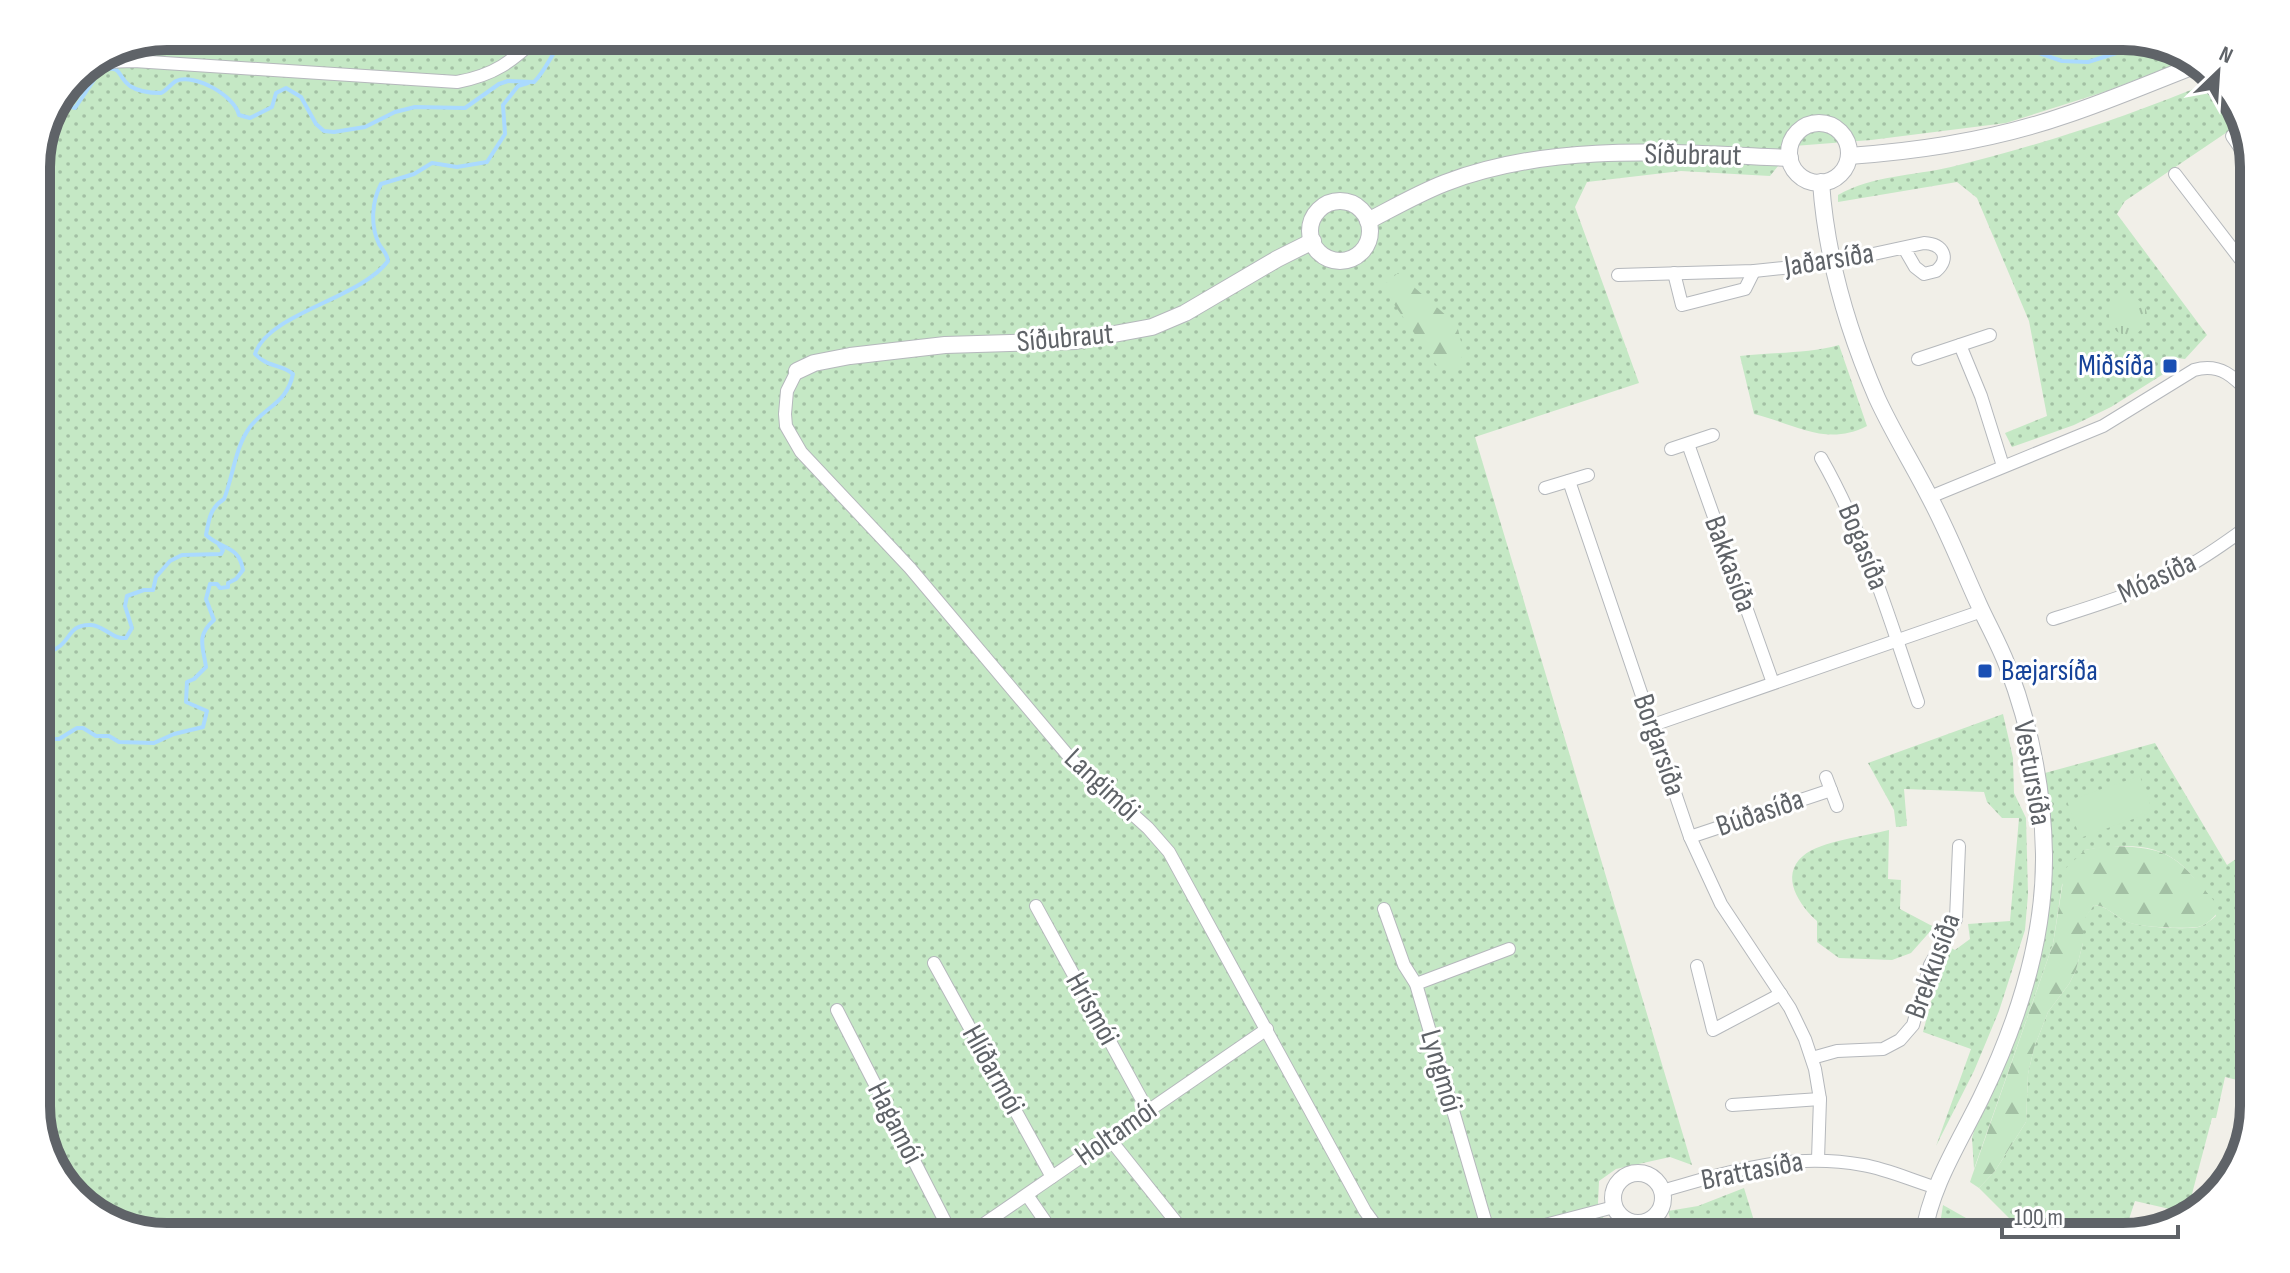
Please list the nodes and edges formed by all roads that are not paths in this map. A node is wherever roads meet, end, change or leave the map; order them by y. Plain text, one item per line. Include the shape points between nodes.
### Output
1 (524, 50) edge
2 (118, 62) edge
3 (2178, 72) edge
4 (2232, 136) dead end
5 (2238, 145) edge
6 (1849, 156) junction
7 (1790, 158) junction
8 (2175, 174) dead end
9 (1821, 182) junction
10 (1368, 221) junction
11 (1313, 241) junction
12 (1904, 248) dead end
13 (2240, 259) edge
14 (1832, 263) junction
15 (1754, 271) junction
16 (1674, 273) junction
17 (1618, 275) dead end
18 (1990, 335) dead end
19 (1960, 345) junction
20 (1918, 359) dead end
21 (797, 371) joint
22 (2240, 384) edge
23 (1713, 435) dead end
24 (1688, 444) junction
25 (1671, 449) dead end
26 (1821, 458) dead end
27 (2003, 466) junction
28 (1588, 475) dead end
29 (1569, 481) junction
30 (1545, 488) dead end
31 (1930, 497) junction
32 (2240, 532) edge
33 (1982, 611) junction
34 (2053, 619) dead end
35 (1897, 640) junction
36 (1773, 683) junction
37 (1918, 702) dead end
38 (1653, 725) junction
39 (1826, 777) dead end
40 (1831, 790) junction
41 (1837, 806) dead end
42 (1690, 837) junction
43 (1959, 846) dead end
44 (1036, 906) dead end
45 (1384, 909) dead end
46 (1509, 949) dead end
47 (934, 963) dead end
48 (1697, 966) dead end
49 (1416, 984) junction
50 (1781, 994) junction
51 (837, 1010) dead end
52 (1267, 1029) junction
53 (1713, 1030) junction
54 (1717, 1044) dead end
55 (1812, 1058) junction
56 (1820, 1099) junction
57 (1732, 1105) dead end
58 (1148, 1111) junction
59 (1109, 1138) junction
60 (1818, 1159) junction
61 (1052, 1177) junction
62 (1934, 1187) junction
63 (1662, 1191) junction
64 (1027, 1195) junction
65 (1614, 1207) junction
66 (946, 1223) edge
67 (986, 1223) edge
68 (1046, 1223) edge
69 (1177, 1223) edge
70 (1374, 1223) edge
71 (1486, 1223) edge
72 (1553, 1223) edge
73 (1631, 1223) edge
74 (1650, 1223) edge
75 (1926, 1223) edge

1 - 2 street via 482,78 457,82
3 - 6 street via 2065,116 1981,139
4 - 5 street
6 - 7 street via 1839,130 1823,123 1797,132
6 - 9 street via 1838,176
7 - 9 street via 1802,177
7 - 10 street, Síðubraut via 1566,154 1445,183
8 - 13 street
9 - 14 street, Vestursíða
10 - 11 street via 1368,242 1350,259 1329,258
10 - 11 street via 1351,203 1330,203 1314,216
11 - 21 street, Síðubraut via 1152,327 1076,341 877,352
12 - 14 street, Jaðarsíða
14 - 15 street, Jaðarsíða
14 - 31 street, Vestursíða via 1878,399
15 - 16 street, Jaðarsíða
15 - 16 street, Jaðarsíða via 1745,289 1682,305
16 - 17 street, Jaðarsíða
18 - 19 street
19 - 20 street
19 - 27 street
21 - 52 street, Langimói via 784,402 792,439 910,568 1071,759 1169,852
22 - 27 street via 2218,368 2194,370 2103,426
23 - 24 street
24 - 25 street
24 - 36 street, Bakkasíða
26 - 35 street, Bogasíða via 1860,534
27 - 31 street
28 - 29 street
29 - 30 street
29 - 38 street, Borgarsíða
31 - 33 street, Vestursíða
32 - 34 street, Móasíða via 2162,580
33 - 35 street
33 - 62 street, Vestursíða via 2016,691 2032,749 2043,830 2041,909 2031,965 2004,1045
35 - 36 street
35 - 37 street
36 - 38 street
38 - 42 street, Borgarsíða
39 - 40 street, Búðasíða
40 - 41 street, Búðasíða
40 - 42 street, Búðasíða
42 - 50 street, Borgarsíða via 1721,904
43 - 55 street, Brekkusíða via 1955,923 1930,965 1913,1025 1883,1049
44 - 58 street, Hrísmói
45 - 49 street, Lyngmói
46 - 49 street
47 - 61 street, Hlíðarmói
48 - 53 street
49 - 71 street, Lyngmói
50 - 53 street
50 - 55 street, Borgarsíða
51 - 66 street, Hagamói
52 - 58 street, Holtamói
52 - 70 street, Langimói
53 - 54 street
55 - 56 street, Borgarsíða
56 - 57 street
56 - 60 street, Borgarsíða
58 - 59 street, Holtamói
59 - 61 street, Holtamói
59 - 69 street
60 - 62 street, Brattasíða via 1866,1165
60 - 63 street, Brattasíða via 1776,1161
61 - 64 street, Holtamói
62 - 75 street, Vestursíða
63 - 65 street via 1645,1173 1629,1174 1613,1191
63 - 74 street
64 - 67 street, Holtamói
64 - 68 street
65 - 72 street
65 - 73 street

